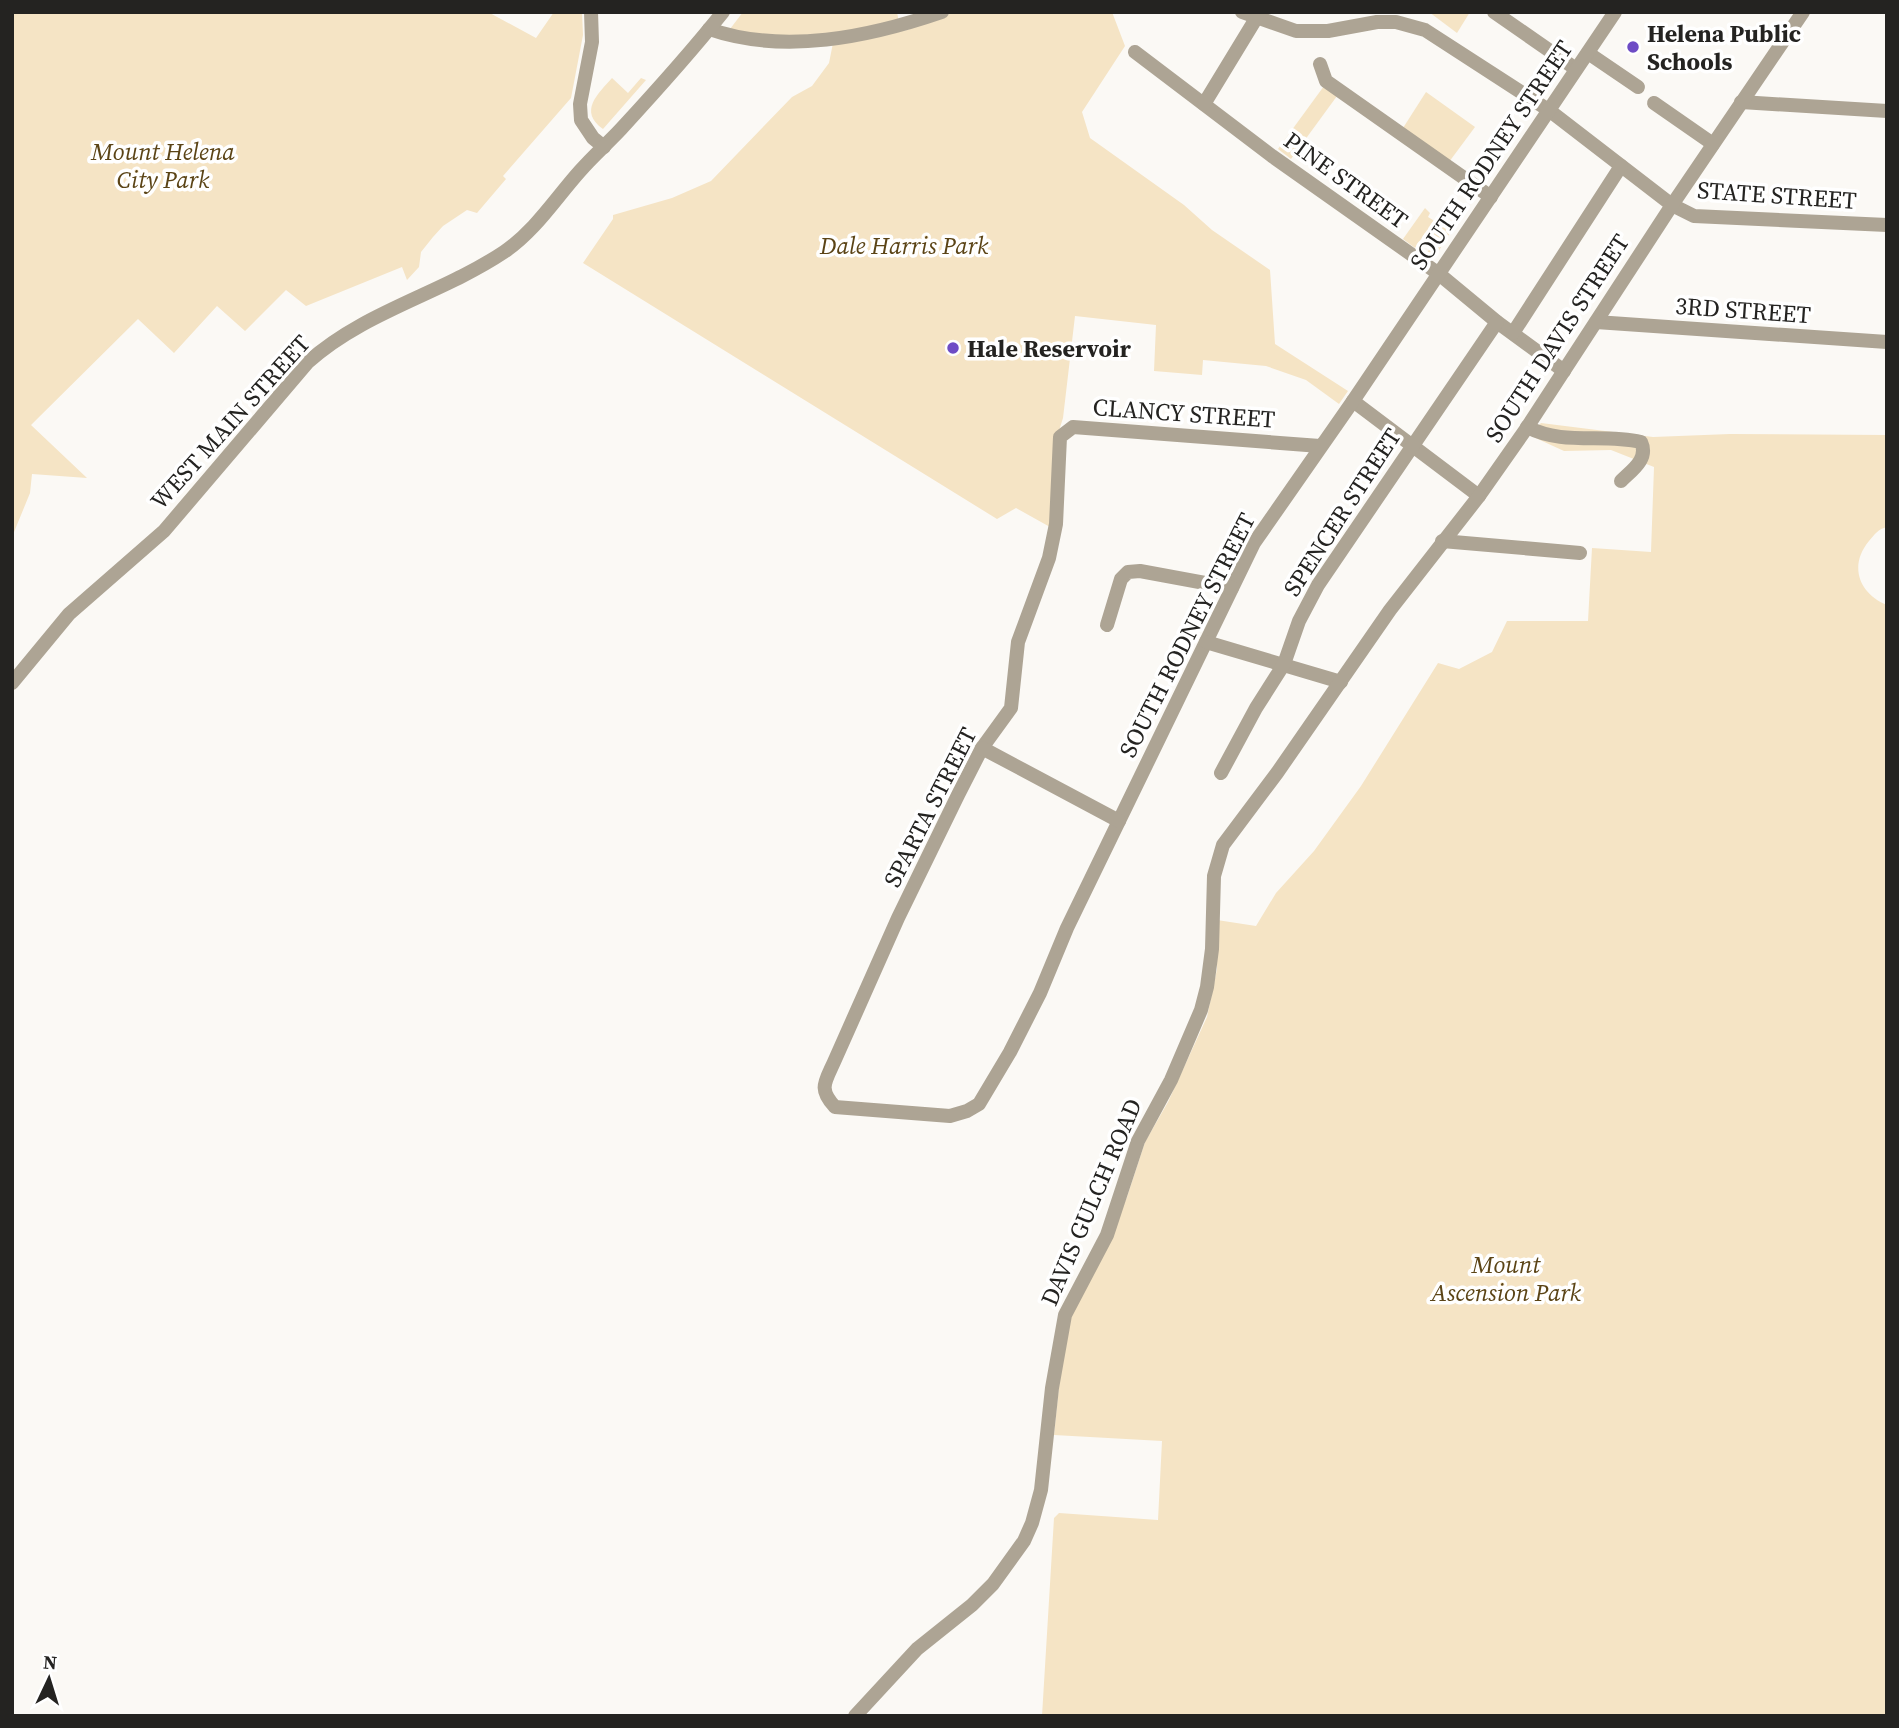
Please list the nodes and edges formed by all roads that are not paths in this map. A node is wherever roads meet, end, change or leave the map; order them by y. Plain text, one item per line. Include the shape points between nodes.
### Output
1 (591, 12) edge
2 (723, 12) edge
3 (942, 12) edge
4 (1242, 12) edge
5 (1494, 12) edge
6 (1615, 12) edge
7 (1803, 12) edge
8 (1257, 14) edge
9 (709, 29) junction
10 (1135, 52) dead end
11 (1588, 53) junction
12 (1320, 64) dead end
13 (1576, 69) junction
14 (1639, 87) dead end
15 (1741, 102) junction
16 (1654, 103) dead end
17 (1203, 104) junction
18 (1550, 111) junction
19 (1887, 111) edge
20 (1713, 144) junction
21 (604, 147) junction
22 (1621, 166) junction
23 (1490, 198) junction
24 (1671, 205) junction
25 (1887, 225) edge
26 (1439, 274) junction
27 (1497, 322) junction
28 (1596, 323) junction
29 (1513, 332) junction
30 (1887, 342) edge
31 (1564, 371) junction
32 (1353, 401) junction
33 (1527, 427) junction
34 (1413, 445) junction
35 (1320, 446) junction
36 (1060, 449) joint
37 (1621, 481) dead end
38 (1479, 496) junction
39 (1442, 541) junction
40 (1580, 553) dead end
41 (1232, 588) junction
42 (1107, 625) dead end
43 (1206, 642) junction
44 (1284, 664) junction
45 (1341, 682) junction
46 (12, 683) edge
47 (982, 748) junction
48 (1221, 773) dead end
49 (1119, 821) junction
50 (950, 1116) joint
51 (855, 1716) edge

1 - 21 street via 592,42 580,120
2 - 9 street, WEST MAIN STREET
3 - 9 street via 890,29 800,42 732,37
4 - 8 street
5 - 13 street
6 - 11 street, SOUTH RODNEY STREET
7 - 15 street, SOUTH DAVIS STREET
8 - 17 street
8 - 18 street, STATE STREET via 1296,31 1410,24
9 - 21 street, WEST MAIN STREET
10 - 17 street, PINE STREET
11 - 13 street, SOUTH RODNEY STREET
11 - 14 street
12 - 23 street via 1326,81
13 - 18 street, SOUTH RODNEY STREET
15 - 19 street
15 - 20 street, SOUTH DAVIS STREET
16 - 20 street
17 - 26 street, PINE STREET
18 - 22 street, STATE STREET
18 - 23 street, SOUTH RODNEY STREET
20 - 24 street, SOUTH DAVIS STREET
21 - 46 street, WEST MAIN STREET via 527,233 504,252 357,327 309,362 164,531 69,614
22 - 24 street, STATE STREET
22 - 29 street
23 - 26 street, SOUTH RODNEY STREET
24 - 25 street, STATE STREET via 1694,216
24 - 28 street, SOUTH DAVIS STREET
26 - 27 street, PINE STREET
26 - 32 street, SOUTH RODNEY STREET
27 - 29 street, PINE STREET
27 - 34 street, SPENCER STREET
28 - 30 street, 3RD STREET
28 - 31 street, SOUTH DAVIS STREET
29 - 31 street, PINE STREET
31 - 33 street, SOUTH DAVIS STREET
32 - 34 street
32 - 35 street, SOUTH RODNEY STREET
33 - 37 street via 1544,436 1621,437 1641,442 1643,455
33 - 38 street, SOUTH DAVIS STREET
34 - 38 street
34 - 44 street, SPENCER STREET via 1318,585
35 - 36 street, CLANCY STREET via 1073,427 1060,437
35 - 41 street, SOUTH RODNEY STREET via 1254,543
36 - 47 street, SPARTA STREET via 1056,524 1049,558 1018,642 1011,708
38 - 39 street, SOUTH DAVIS STREET
39 - 40 street
39 - 45 street, SOUTH DAVIS STREET
41 - 42 street via 1128,572 1121,579
41 - 43 street, SOUTH RODNEY STREET
43 - 44 street
43 - 49 street, SOUTH RODNEY STREET
44 - 45 street
44 - 48 street, SPENCER STREET
45 - 51 street, DAVIS GULCH ROAD via 1220,854 1213,886 1209,975 1201,1010 1138,1141 1107,1235 1065,1315 1041,1490 1024,1542 993,1584 918,1649
47 - 49 street
47 - 50 street, SPARTA STREET via 824,1084 825,1096 835,1107
49 - 50 street, SOUTH RODNEY STREET via 1009,1054 979,1104

